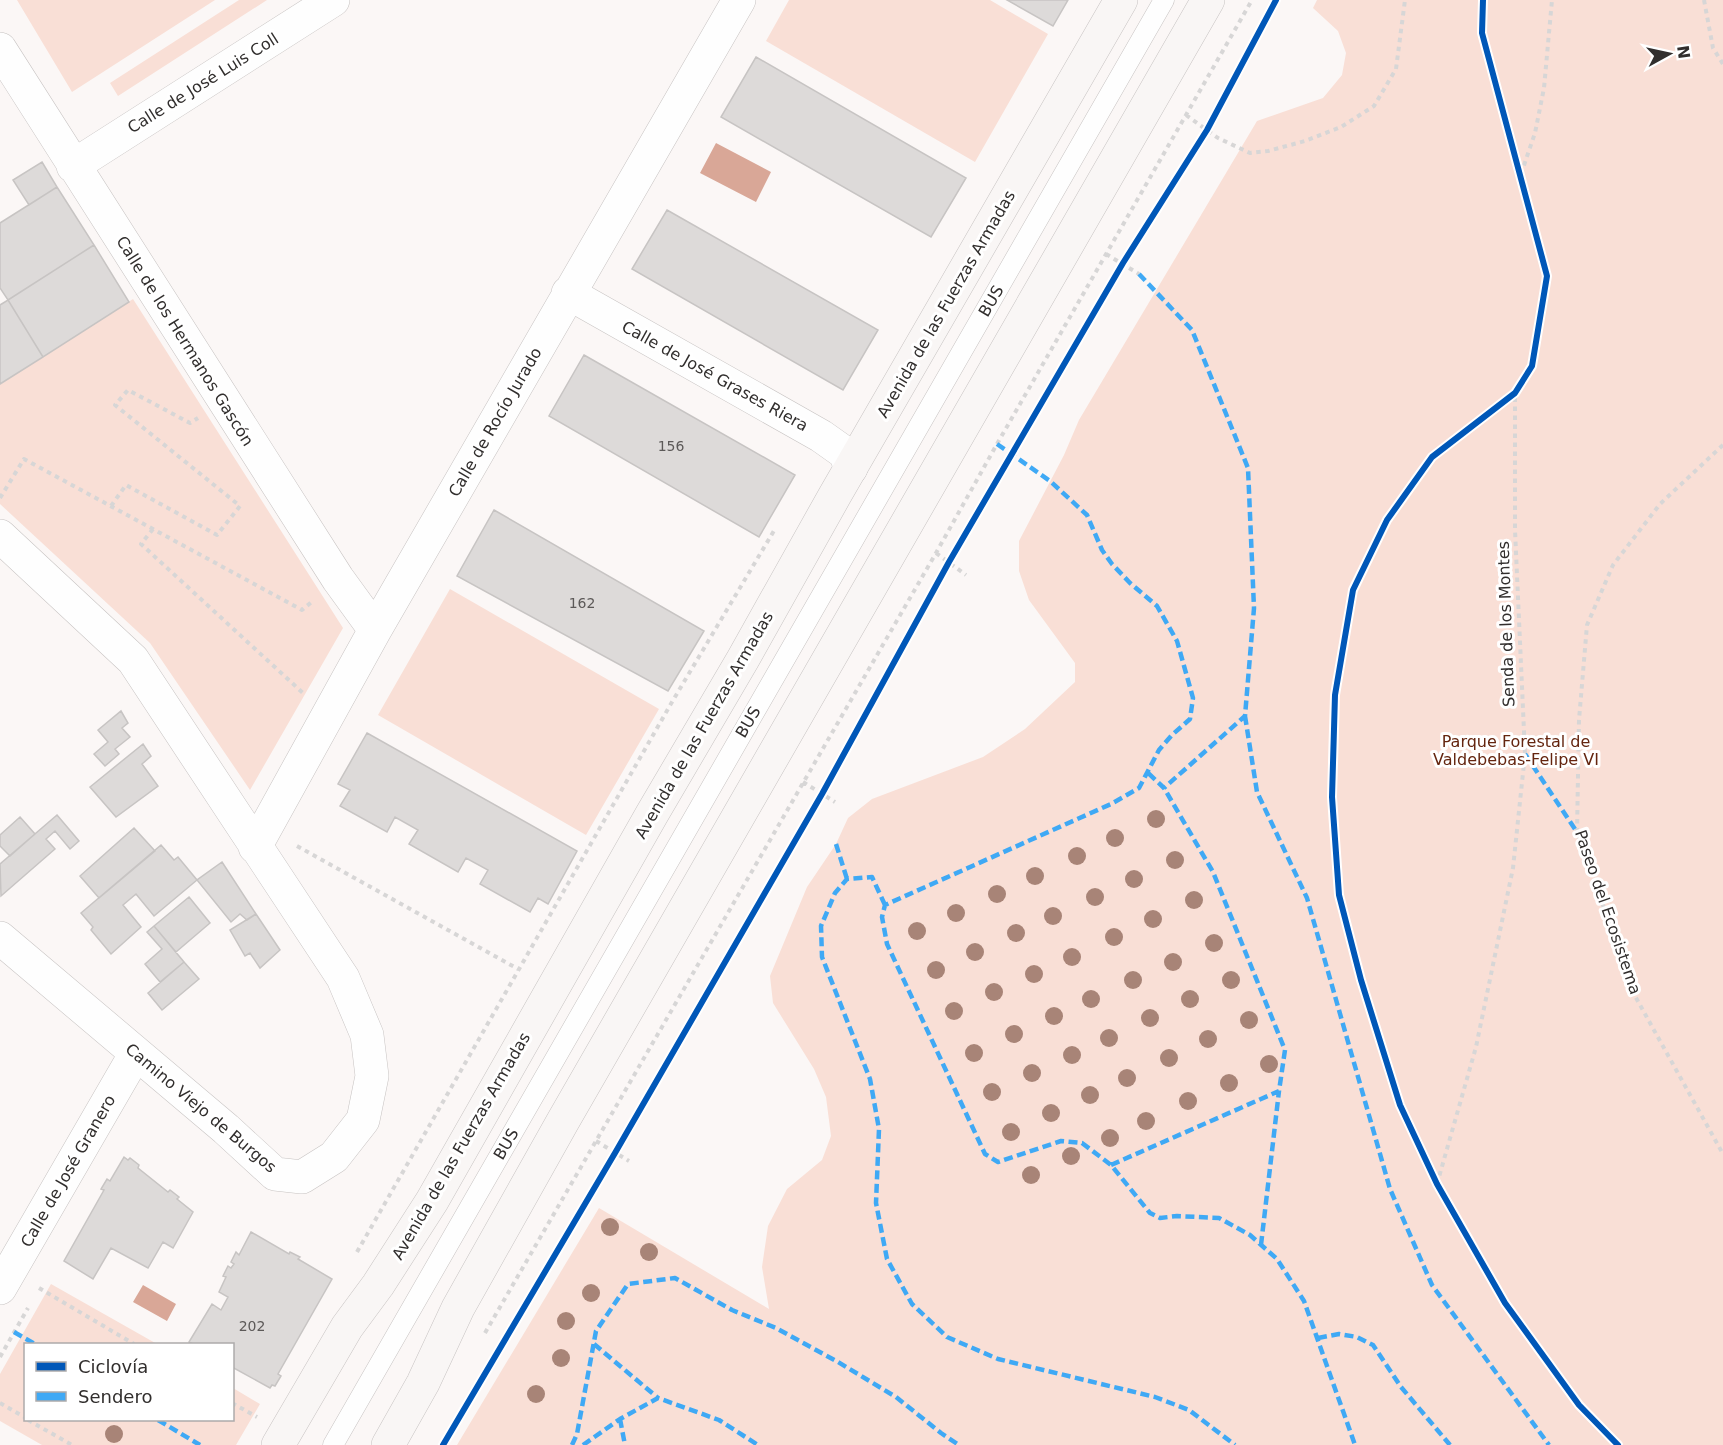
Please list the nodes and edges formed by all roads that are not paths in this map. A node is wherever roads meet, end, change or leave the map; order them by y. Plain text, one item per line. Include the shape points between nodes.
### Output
1 (333, 0) edge
2 (739, 0) edge
3 (1121, 0) edge
4 (1164, 0) edge
5 (1208, 0) edge
6 (0, 49) edge
7 (73, 166) junction
8 (568, 293) junction
9 (851, 468) junction
10 (0, 536) edge
11 (375, 630) junction
12 (255, 846) junction
13 (0, 938) edge
14 (136, 1053) junction
15 (0, 1288) edge
16 (269, 1432) edge
17 (333, 1445) edge
18 (388, 1445) edge

1 - 7 street, Calle de José Luis Coll
2 - 8 street, Calle de Rocío Jurado
3 - 9 street, Avenida de las Fuerzas Armadas
4 - 17 lane, BUS
5 - 18 street via 569,1111 458,1308
6 - 7 street, Calle de los Hermanos Gascón
7 - 11 street, Calle de los Hermanos Gascón via 338,579
8 - 9 street, Calle de José Grases Riera via 821,436 845,453
8 - 11 street, Calle de Rocío Jurado
9 - 16 street, Avenida de las Fuerzas Armadas via 432,1201 378,1285
10 - 12 street, Camino Viejo de Burgos via 133,660
11 - 12 street, Calle de Rocío Jurado
12 - 14 street, Camino Viejo de Burgos via 343,978 367,1035 372,1076 363,1120 334,1157 302,1177 275,1174
13 - 14 street, Camino Viejo de Burgos
14 - 15 street, Calle de José Granero

